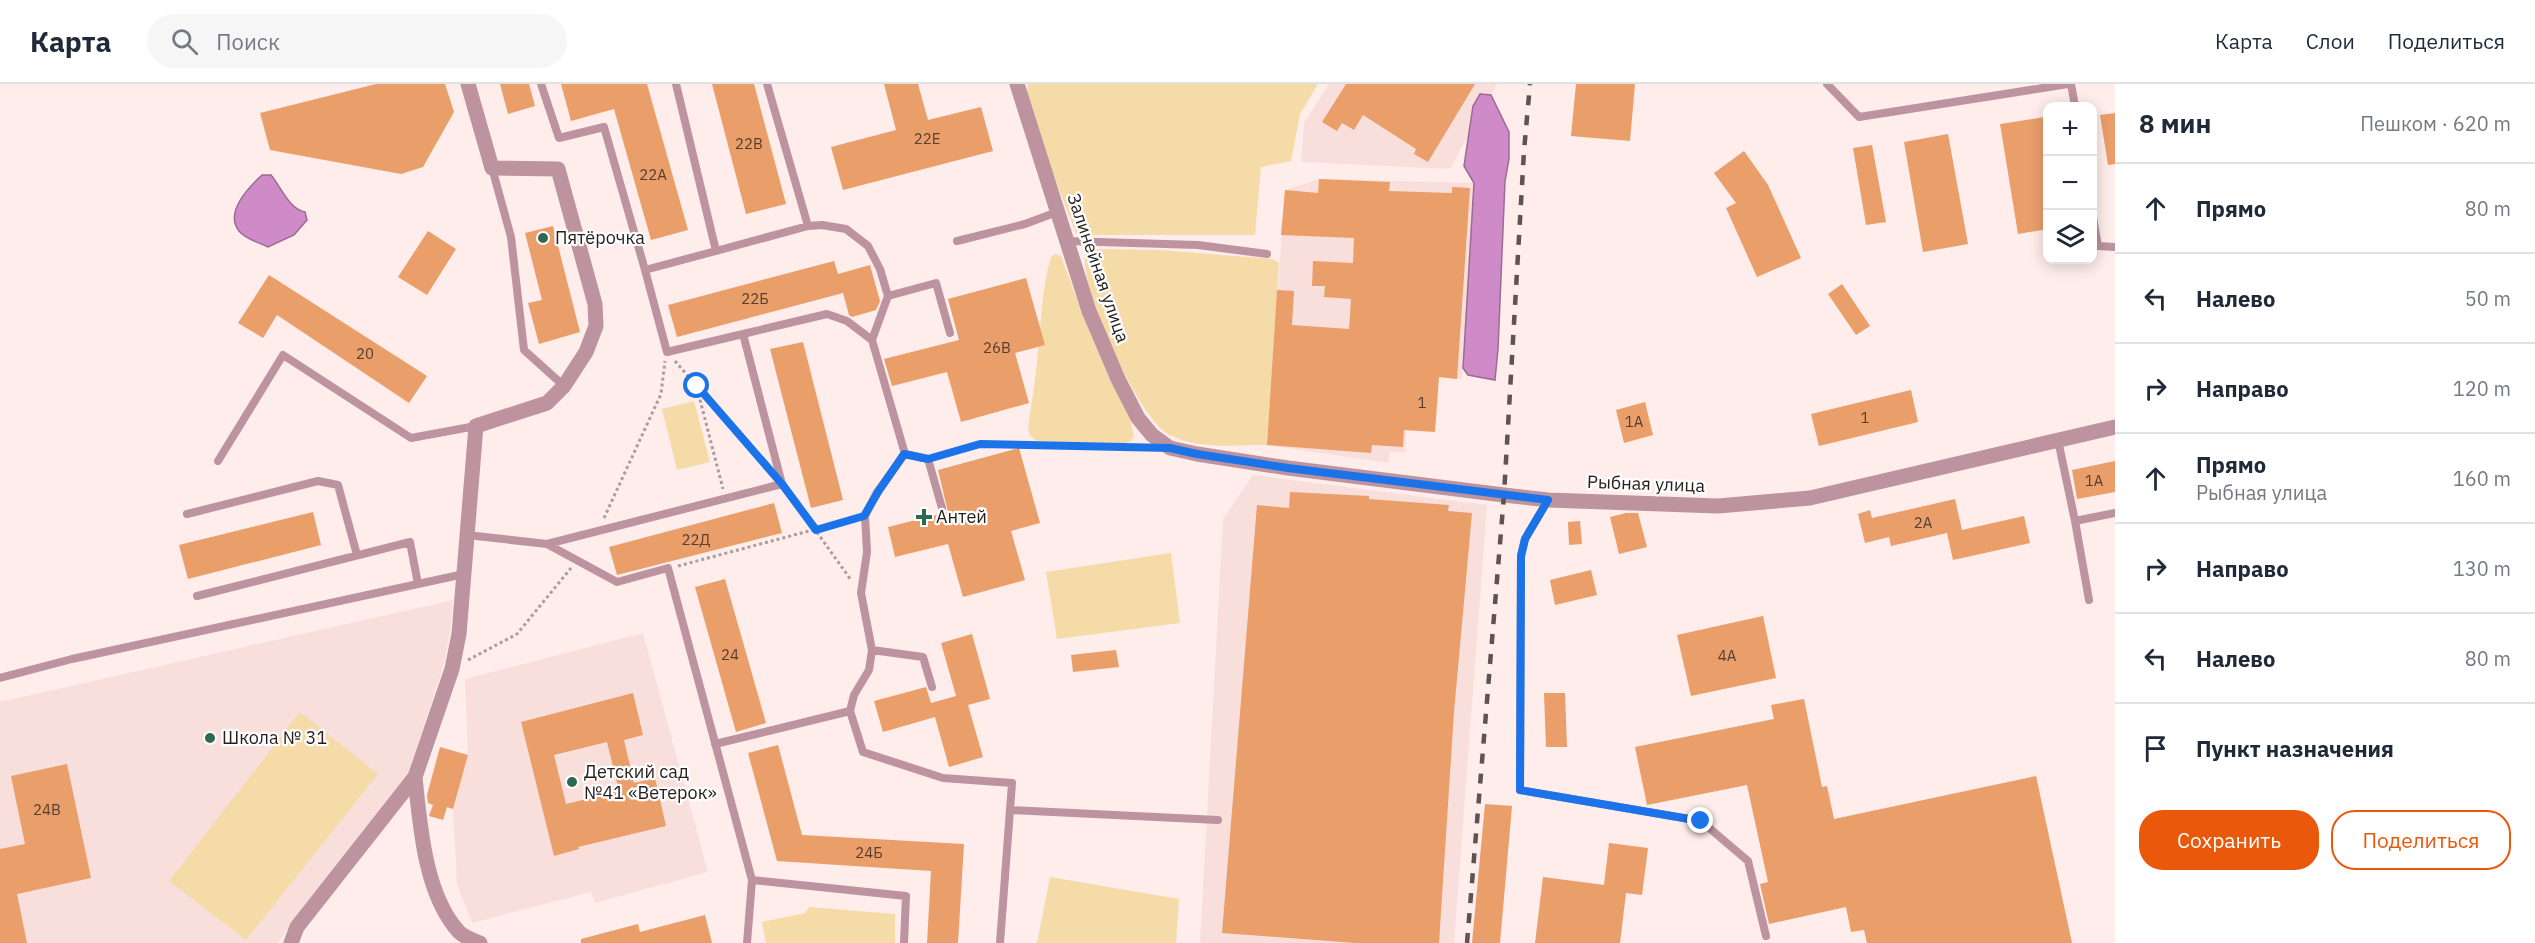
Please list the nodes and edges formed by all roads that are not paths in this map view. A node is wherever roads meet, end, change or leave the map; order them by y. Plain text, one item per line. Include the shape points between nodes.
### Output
1 (468, 84) edge
2 (541, 84) edge
3 (676, 84) edge
4 (767, 84) edge
5 (1017, 84) edge
6 (1827, 84) edge
7 (2069, 84) edge
8 (2074, 102) edge
9 (492, 168) junction
10 (1057, 212) junction
11 (808, 226) junction
12 (2097, 240) edge
13 (957, 241) dead end
14 (1066, 241) junction
15 (2115, 246) edge
16 (716, 251) junction
17 (1267, 254) dead end
18 (645, 270) junction
19 (888, 296) junction
20 (950, 333) dead end
21 (743, 334) junction
22 (872, 340) junction
23 (564, 386) junction
24 (476, 426) junction
25 (2115, 427) edge
26 (2058, 440) junction
27 (1170, 448) joint
28 (904, 454) junction
29 (218, 460) dead end
30 (1548, 500) junction
31 (942, 508) dead end
32 (2115, 513) edge
33 (187, 514) dead end
34 (2075, 521) junction
35 (467, 535) junction
36 (548, 544) junction
37 (357, 555) junction
38 (464, 574) junction
39 (418, 584) junction
40 (197, 596) dead end
41 (2089, 600) dead end
42 (872, 650) junction
43 (0, 678) edge
44 (932, 687) dead end
45 (850, 711) junction
46 (715, 744) junction
47 (415, 777) junction
48 (1010, 810) junction
49 (1218, 820) dead end
50 (752, 880) junction
51 (1766, 936) dead end
52 (291, 943) edge
53 (480, 943) edge
54 (747, 943) edge
55 (904, 943) edge
56 (1000, 943) edge

1 - 9 street
2 - 18 lane via 559,138 604,127
3 - 16 lane
4 - 11 lane
5 - 10 street, Залинейная улица
6 - 7 lane via 1859,117
7 - 8 lane
9 - 23 lane via 512,237 524,350
9 - 23 street via 558,169 595,304 596,326 586,352
10 - 13 lane
10 - 14 street, Залинейная улица
11 - 16 lane
11 - 19 lane via 846,230 868,246
12 - 15 lane via 2098,246
14 - 17 lane via 1198,245
14 - 27 street, Залинейная улица via 1089,311 1122,388 1144,428
16 - 18 lane
18 - 21 lane via 667,352
19 - 20 lane via 936,283
19 - 22 lane
21 - 22 lane via 826,314 847,321
21 - 36 lane via 782,484
22 - 28 lane
23 - 24 street via 547,403
24 - 29 lane via 411,438 283,355
24 - 35 street
25 - 26 street, Рыбная улица
26 - 30 street, Рыбная улица via 1810,498 1718,506
26 - 34 lane
27 - 30 street, Рыбная улица via 1288,468
28 - 31 lane via 928,459
28 - 42 lane via 864,516 867,552 861,593
30 - 51 lane via 1525,539 1521,556 1520,790 1701,821 1748,861
32 - 34 lane
33 - 37 lane via 318,481 338,485
34 - 41 lane
35 - 36 lane
35 - 38 street
36 - 46 lane via 617,582 668,568
37 - 39 lane via 410,542
37 - 40 lane
38 - 39 lane
38 - 47 street via 452,669
39 - 43 lane
42 - 44 lane via 923,657
42 - 45 lane via 869,670 854,695
45 - 46 lane
45 - 48 lane via 862,752 943,778 1012,783
46 - 50 lane
47 - 52 street via 297,927
47 - 53 street via 421,830 437,898 460,934
48 - 49 lane
48 - 56 lane
50 - 54 lane
50 - 55 lane via 906,896

